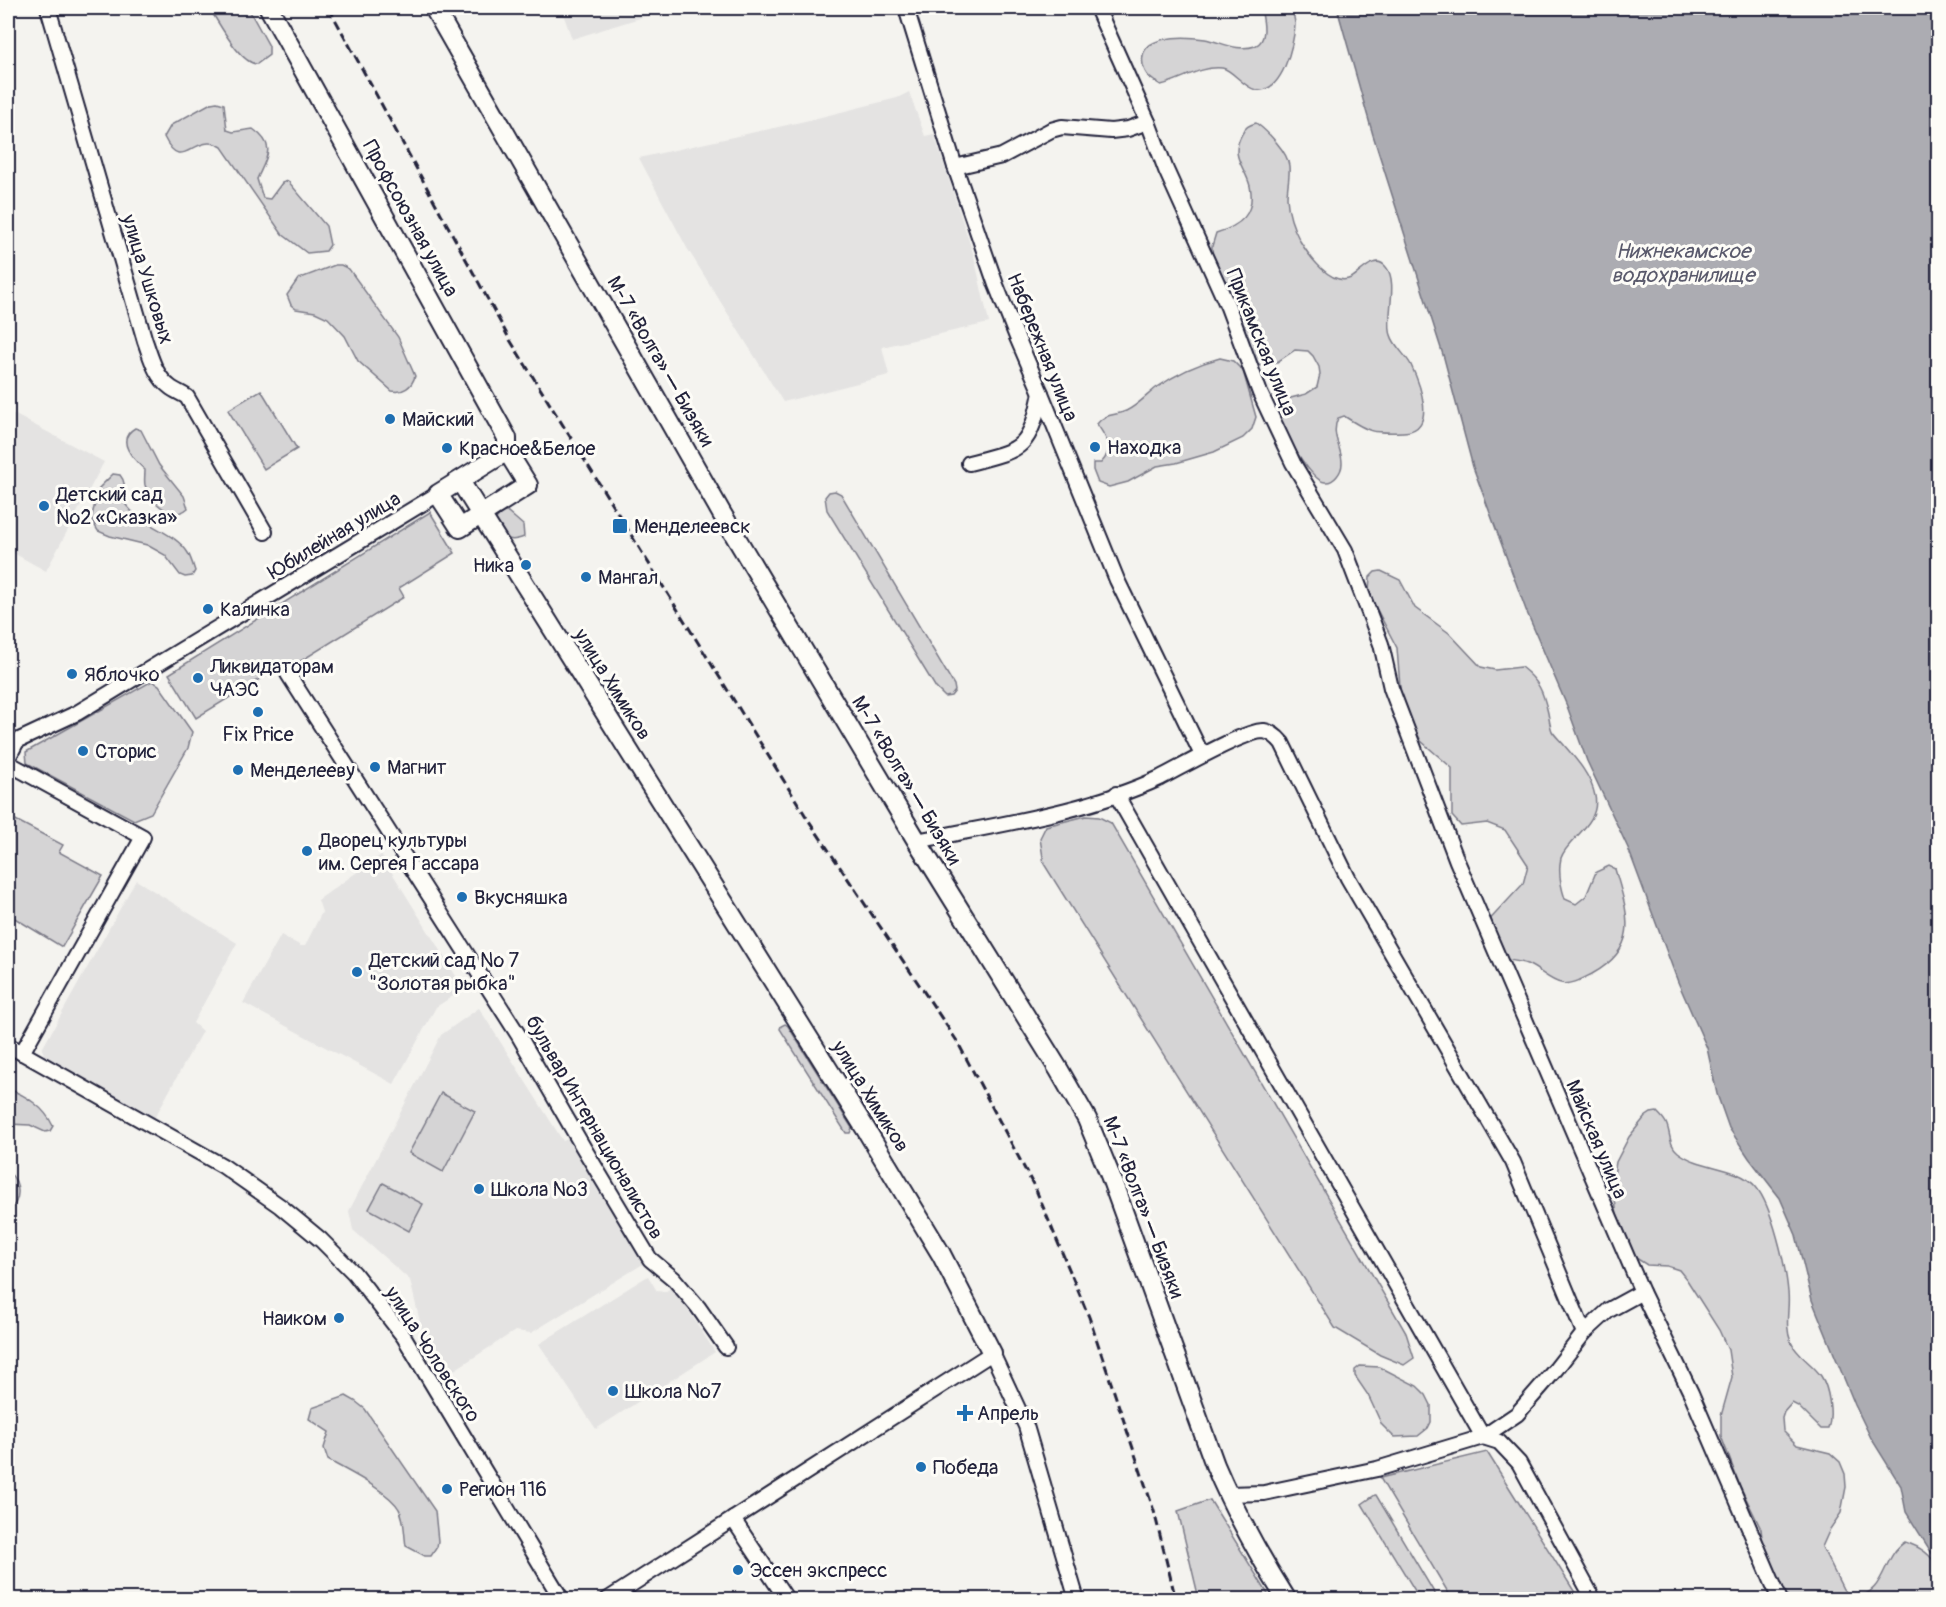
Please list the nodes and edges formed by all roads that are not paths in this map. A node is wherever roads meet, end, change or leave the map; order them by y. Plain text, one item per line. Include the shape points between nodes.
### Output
1 (48, 8) edge
2 (269, 8) edge
3 (434, 8) edge
4 (906, 8) edge
5 (1097, 8) edge
6 (1148, 122) junction
7 (955, 167) junction
8 (1041, 393) junction
9 (507, 451) junction
10 (969, 464) dead end
11 (460, 481) junction
12 (438, 494) junction
13 (480, 514) junction
14 (266, 532) dead end
15 (288, 674) dead end
16 (1391, 688) joint
17 (12, 739) edge
18 (1202, 755) junction
19 (8, 758) edge
20 (8, 764) edge
21 (1116, 794) junction
22 (917, 841) junction
23 (8, 1045) edge
24 (22, 1053) junction
25 (1642, 1292) junction
26 (1584, 1334) junction
27 (726, 1347) dead end
28 (992, 1353) junction
29 (1483, 1437) junction
30 (1227, 1494) junction
31 (733, 1519) junction
32 (562, 1599) edge
33 (608, 1599) edge
34 (787, 1599) edge
35 (1077, 1599) edge
36 (1287, 1599) edge
37 (1594, 1599) edge
38 (1780, 1599) edge

1 - 14 street, улица Ушковых via 156,371 171,389 187,397
2 - 9 main road, Профсоюзная улица via 507,438
3 - 22 main road, М-7 «Волга» — Бизяки via 716,504
4 - 7 street, Набережная улица
5 - 6 street, Прикамская улица
6 - 7 street via 1111,131 1062,127 1002,156
6 - 16 street, Прикамская улица via 1228,307 1260,393 1293,464 1345,550 1381,644
7 - 8 street, Набережная улица via 996,285
8 - 10 street via 1032,430 1021,445
8 - 18 street, Набережная улица via 1117,580
9 - 11 main road
9 - 13 main road, Профсоюзная улица via 528,485
11 - 12 main road
11 - 13 main road, улица Химиков
12 - 13 main road via 460,528
12 - 17 street, Юбилейная улица via 77,713
13 - 28 main road, улица Химиков via 865,1128 941,1254
15 - 27 street, бульвар Интернационалистов via 519,1036 650,1259 674,1279
16 - 25 street, Майская улица via 1457,861
17 - 19 street, Юбилейная улица
18 - 21 street via 1159,778
18 - 26 street via 1256,732 1273,734 1282,743 1348,878 1513,1162
20 - 24 street via 143,837
21 - 22 street via 1084,806
21 - 29 street
22 - 30 main road, М-7 «Волга» — Бизяки via 1087,1119
23 - 24 street, улица Чоловского
24 - 32 street, улица Чоловского via 223,1166 280,1206 354,1273 404,1337
25 - 26 street via 1609,1310
25 - 38 street, Майская улица via 1696,1404
26 - 29 street via 1517,1414
28 - 31 street
28 - 35 street via 1026,1426
29 - 30 street via 1377,1469 1264,1493
29 - 37 street via 1499,1442 1519,1462
30 - 36 main road, М-7 «Волга» — Бизяки via 1256,1551
31 - 33 street
31 - 34 street

